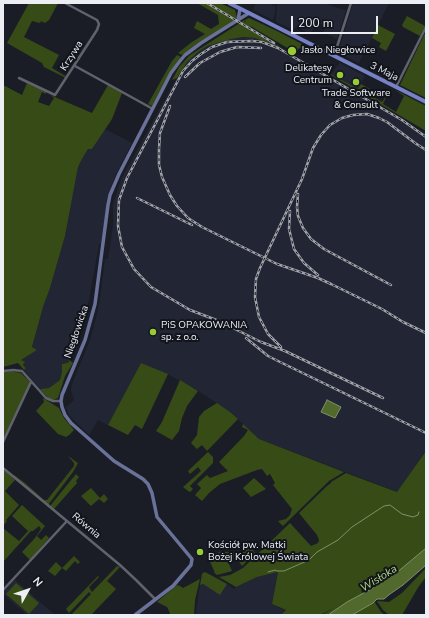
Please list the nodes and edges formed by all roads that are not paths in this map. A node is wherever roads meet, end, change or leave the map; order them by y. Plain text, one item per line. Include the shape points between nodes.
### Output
1 (65, 3) edge
2 (229, 3) edge
3 (351, 3) edge
4 (240, 9) junction
5 (249, 13) junction
6 (238, 20) junction
7 (426, 27) edge
8 (336, 56) junction
9 (75, 66) junction
10 (19, 78) dead end
11 (396, 87) junction
12 (426, 102) edge
13 (153, 108) junction
14 (3, 371) edge
15 (32, 382) junction
16 (61, 401) junction
17 (3, 442) edge
18 (3, 468) edge
19 (67, 521) junction
20 (3, 590) edge
21 (156, 600) junction
22 (135, 615) edge

1 - 9 street, Krzywa via 99,23
2 - 4 main road, 3 Maja
3 - 8 street
4 - 5 main road, 3 Maja
4 - 6 street
5 - 6 street, Niegłowicka
5 - 8 main road, 3 Maja
6 - 13 street, Niegłowicka via 201,42 185,55 171,74
7 - 11 street
8 - 11 main road, 3 Maja
9 - 10 street, Krzywa via 56,95
9 - 13 street
11 - 12 main road, 3 Maja
13 - 16 street, Niegłowicka via 110,195 95,304 86,336 64,387
14 - 15 street via 21,371
15 - 16 street via 48,400
15 - 17 street
16 - 21 street via 65,415 74,426 114,461 146,483 152,493 157,517 192,559 193,562 173,586
18 - 19 street, Równia
19 - 20 street
19 - 21 street, Równia
21 - 22 street

